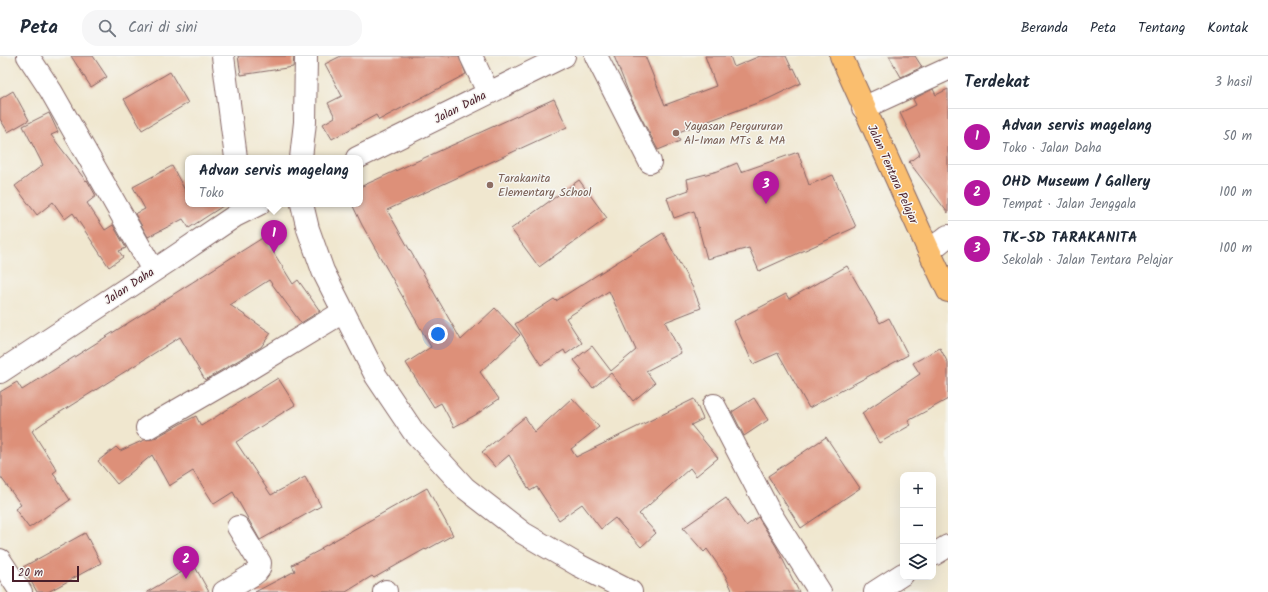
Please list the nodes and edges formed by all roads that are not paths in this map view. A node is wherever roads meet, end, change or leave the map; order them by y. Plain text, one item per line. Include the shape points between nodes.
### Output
1 (28, 56) edge
2 (223, 56) edge
3 (306, 56) edge
4 (471, 56) edge
5 (564, 56) edge
6 (596, 56) edge
7 (841, 56) edge
8 (948, 69) edge
9 (488, 92) junction
10 (863, 108) junction
11 (236, 155) edge
12 (301, 155) edge
13 (363, 155) edge
14 (650, 162) dead end
15 (247, 207) edge
16 (303, 207) edge
17 (235, 210) edge
18 (948, 236) edge
19 (928, 251) junction
20 (153, 270) junction
21 (948, 291) edge
22 (343, 312) junction
23 (0, 372) edge
24 (714, 405) dead end
25 (147, 428) dead end
26 (238, 527) dead end
27 (948, 546) edge
28 (936, 553) edge
29 (0, 560) edge
30 (900, 576) edge
31 (615, 589) edge
32 (21, 592) edge
33 (224, 592) edge
34 (820, 592) edge
35 (875, 592) edge

1 - 20 street via 55,98
2 - 11 street
3 - 12 street via 305,122
4 - 9 street
5 - 9 street, Jalan Daha
6 - 14 street
7 - 10 main road, Jalan Tentara Pelajar
8 - 10 street
9 - 13 street, Jalan Daha
10 - 19 main road, Jalan Tentara Pelajar
15 - 17 street, Jalan Daha
16 - 22 street via 323,272
17 - 20 street, Jalan Daha via 173,258
18 - 19 street
19 - 21 main road, Jalan Tentara Pelajar
20 - 23 street, Jalan Daha
22 - 25 street
22 - 31 street via 376,376 413,431 465,488 523,534
24 - 34 street via 770,513
26 - 33 street via 260,562 260,567 258,572
27 - 28 street
29 - 32 street
30 - 35 street

